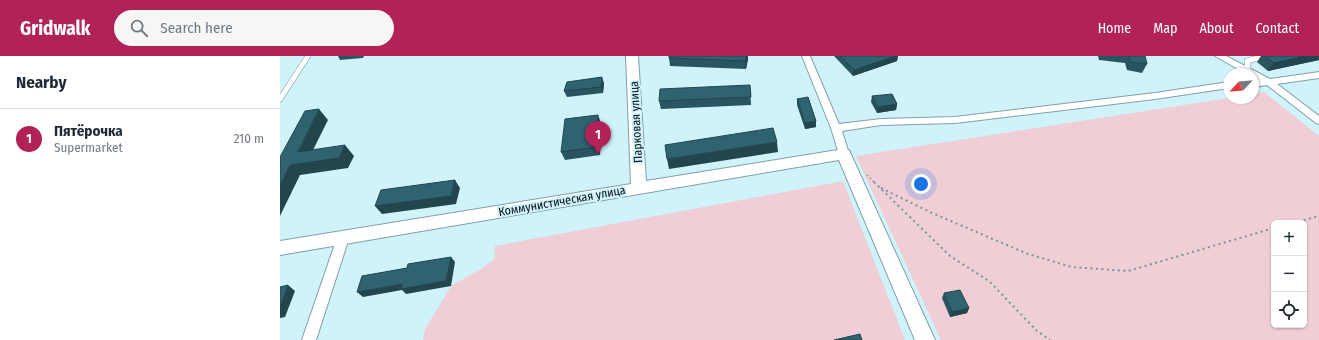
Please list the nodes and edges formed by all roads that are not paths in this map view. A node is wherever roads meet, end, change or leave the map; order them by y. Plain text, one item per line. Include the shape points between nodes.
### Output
1 (308, 56) edge
2 (632, 56) edge
3 (806, 56) edge
4 (1219, 56) edge
5 (1265, 56) edge
6 (1242, 68) edge
7 (1248, 68) edge
8 (1319, 75) edge
9 (1259, 76) edge
10 (1270, 82) junction
11 (1259, 83) edge
12 (1223, 86) edge
13 (280, 99) edge
14 (1319, 121) edge
15 (836, 128) junction
16 (844, 154) junction
17 (639, 188) junction
18 (343, 238) junction
19 (280, 248) edge
20 (309, 340) edge
21 (925, 340) edge

1 - 13 lane
2 - 17 street, Парковая улица
3 - 15 street
4 - 6 street
5 - 7 lane via 1247,61
8 - 10 street
9 - 10 street
10 - 11 street
10 - 14 street
12 - 15 street via 955,120 881,122
15 - 16 street
16 - 17 street, Коммунистическая улица
16 - 21 street
17 - 18 street, Коммунистическая улица
18 - 19 street, Коммунистическая улица
18 - 20 street

